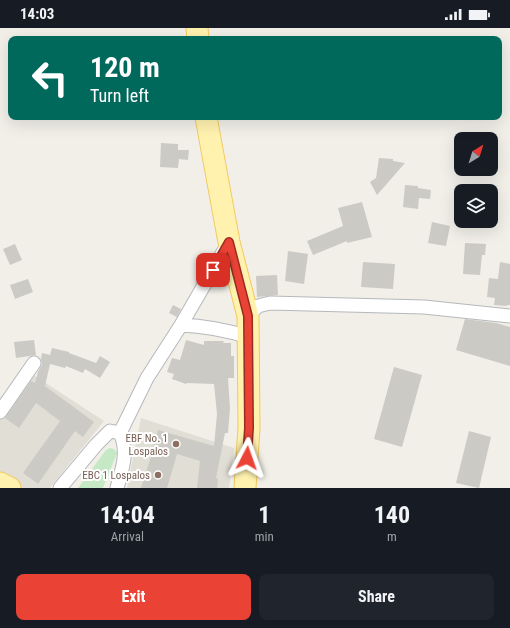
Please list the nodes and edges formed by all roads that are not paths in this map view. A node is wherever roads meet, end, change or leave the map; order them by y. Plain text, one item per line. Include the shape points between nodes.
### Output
1 (207, 120) edge
2 (229, 242) junction
3 (248, 316) junction
4 (510, 316) edge
5 (181, 325) junction
6 (249, 337) junction
7 (34, 363) dead end
8 (0, 412) edge
9 (249, 428) junction
10 (120, 433) junction
11 (0, 483) edge
12 (10, 488) edge
13 (60, 488) edge
14 (117, 488) edge
15 (245, 488) edge
16 (255, 488) edge

1 - 2 main road
2 - 3 main road
2 - 5 street
3 - 4 street via 258,306 270,303 424,307
3 - 6 main road
5 - 6 street via 215,328
5 - 10 street via 147,378
6 - 9 main road
7 - 8 street
9 - 15 main road
9 - 16 main road
10 - 13 street via 110,431
10 - 14 street via 125,449 124,466
11 - 12 main road

